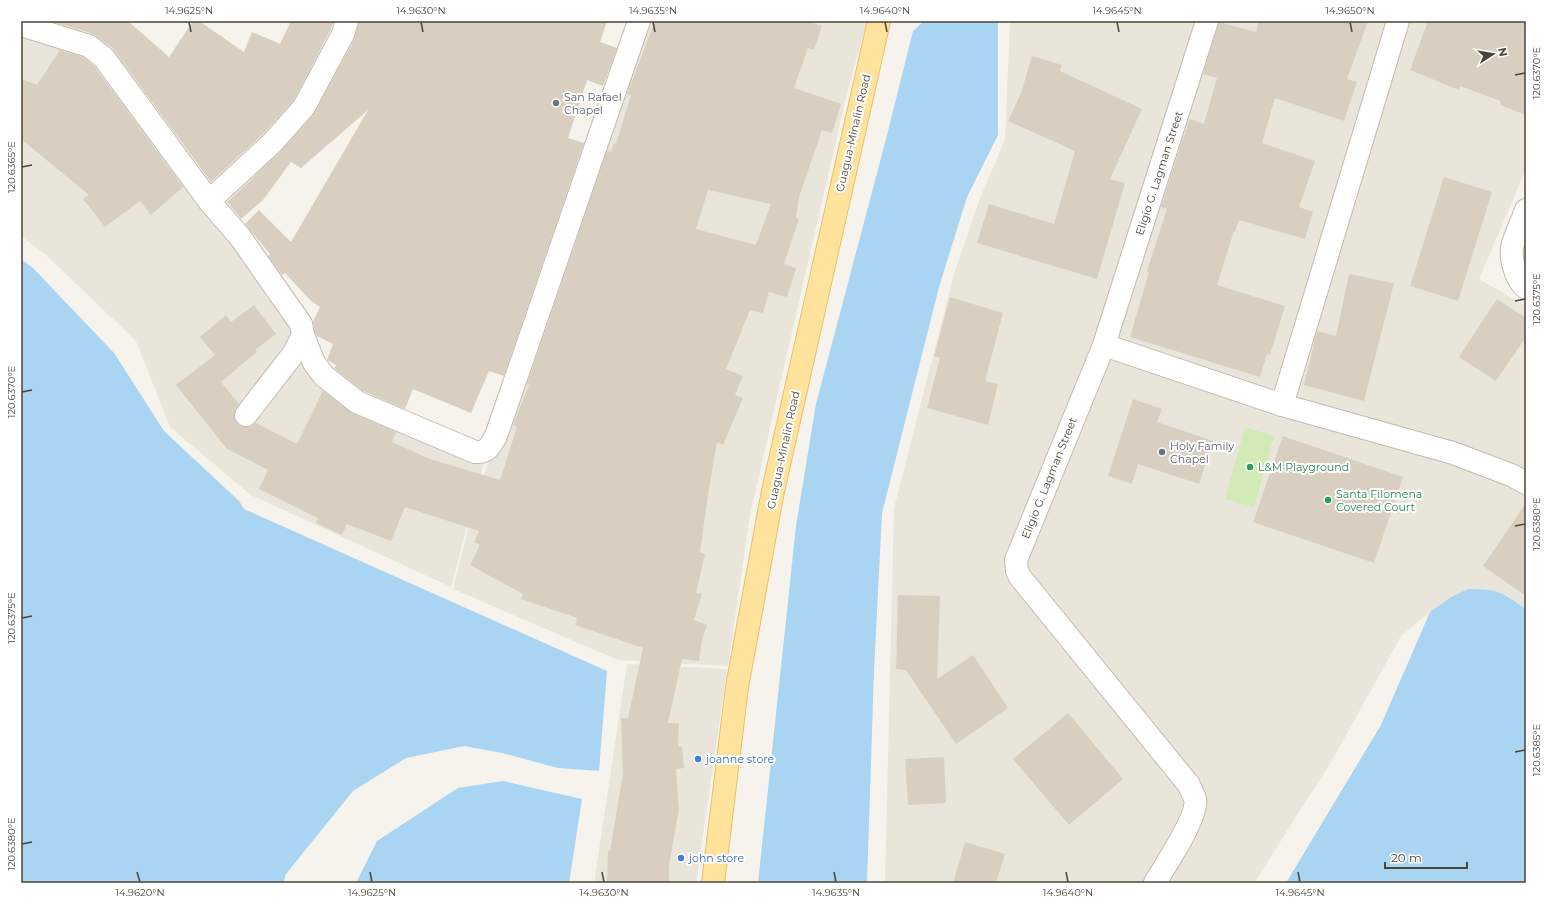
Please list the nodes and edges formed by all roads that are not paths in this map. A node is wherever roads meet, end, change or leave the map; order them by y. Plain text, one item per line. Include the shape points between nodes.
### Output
1 (347, 21) edge
2 (639, 21) edge
3 (1207, 21) edge
4 (1398, 21) edge
5 (878, 22) edge
6 (21, 25) edge
7 (209, 201) junction
8 (1526, 210) edge
9 (1526, 288) edge
10 (303, 335) junction
11 (1104, 345) junction
12 (1282, 405) junction
13 (246, 415) dead end
14 (1526, 483) edge
15 (713, 883) edge
16 (1155, 883) edge

1 - 7 street via 343,34 304,107 272,143
2 - 10 street via 496,436 489,448 475,452 357,402 324,376 314,363
3 - 11 street, Eligio G. Lagman Street
4 - 12 street
5 - 15 main road, Guagua-Minalin Road via 773,491 737,687
6 - 7 street via 89,46 104,58
7 - 10 street via 240,237 297,318
8 - 9 street via 1512,248 1515,269
10 - 13 street via 294,353
11 - 12 street
11 - 16 street, Eligio G. Lagman Street via 1016,560 1017,571 1189,785 1196,800 1195,810 1182,839
12 - 14 street via 1453,453

